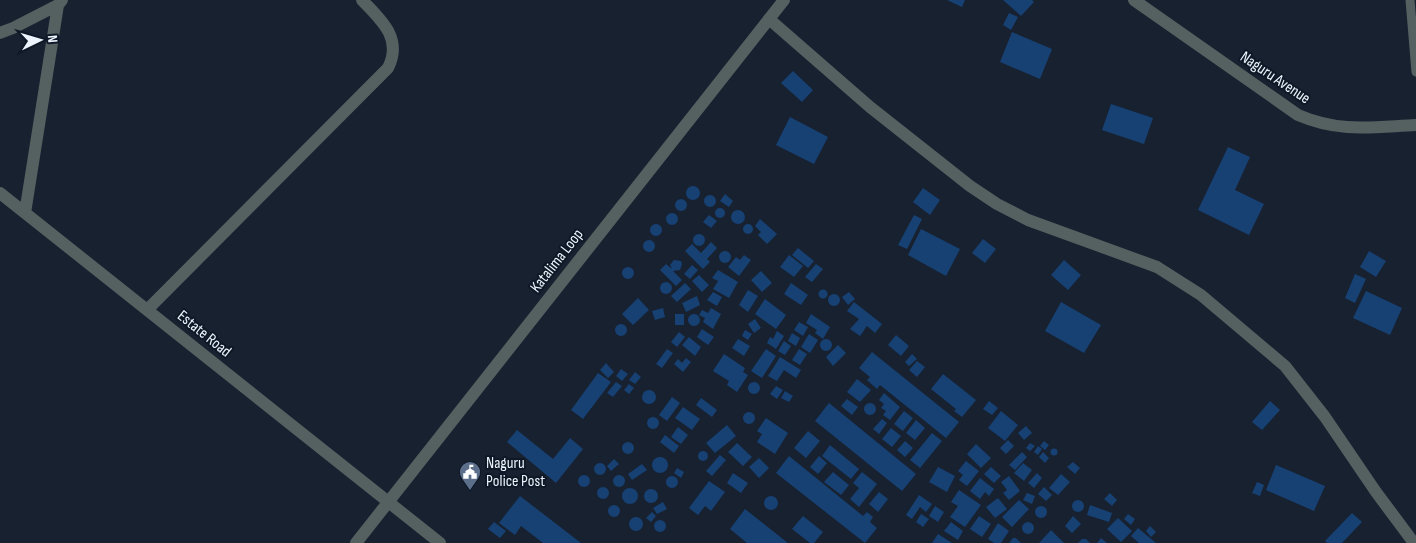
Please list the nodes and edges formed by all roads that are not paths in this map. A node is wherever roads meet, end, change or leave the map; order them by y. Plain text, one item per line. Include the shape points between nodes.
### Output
1 (362, 0) edge
2 (784, 0) edge
3 (1134, 0) edge
4 (1410, 0) edge
5 (60, 3) edge
6 (769, 18) junction
7 (0, 33) edge
8 (1416, 72) edge
9 (1416, 125) edge
10 (0, 193) edge
11 (25, 213) junction
12 (147, 310) junction
13 (388, 502) junction
14 (356, 543) edge
15 (440, 543) edge
16 (1414, 543) edge

1 - 12 street via 392,38 393,58 388,68
2 - 6 street, Katalima Loop
3 - 9 street, Naguru Avenue via 1298,115 1317,123 1350,129
4 - 8 lane
5 - 7 street
5 - 11 street
6 - 13 street, Katalima Loop
6 - 16 street via 870,107 997,204 1028,220 1157,267 1201,295 1284,366 1325,417
10 - 11 street, Estate Road
11 - 12 street, Estate Road
12 - 13 street, Estate Road
13 - 14 street, Katalima Loop
13 - 15 street, Estate Road

